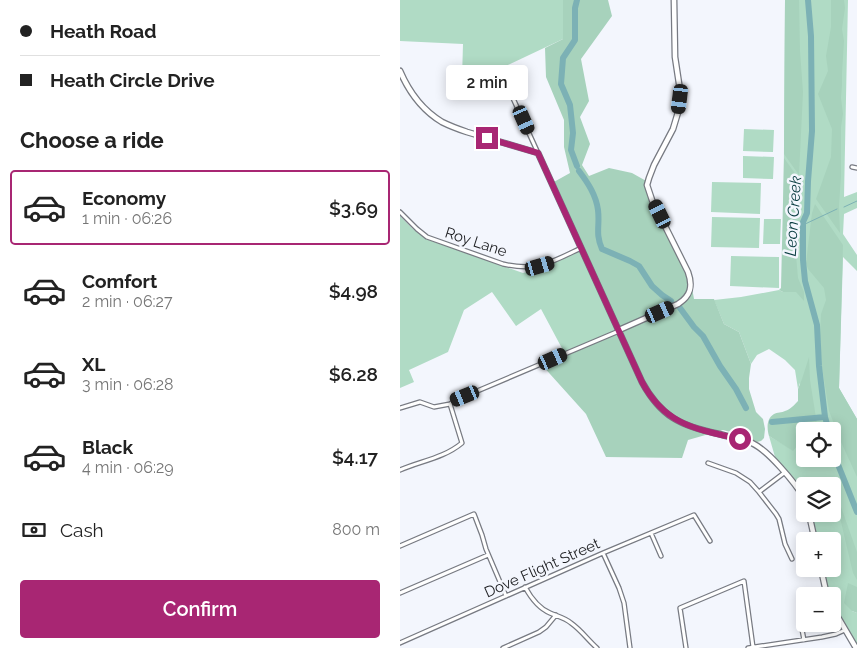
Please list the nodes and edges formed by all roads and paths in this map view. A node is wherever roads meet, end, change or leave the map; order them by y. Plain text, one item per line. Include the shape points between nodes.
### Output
1 (674, 0) edge
2 (400, 71) edge
3 (501, 72) dead end
4 (538, 153) junction
5 (852, 167) dead end
6 (857, 168) edge
7 (400, 212) edge
8 (582, 248) junction
9 (619, 330) junction
10 (450, 404) junction
11 (400, 408) edge
12 (708, 462) dead end
13 (400, 470) edge
14 (784, 473) junction
15 (796, 488) edge
16 (760, 492) junction
17 (651, 533) junction
18 (710, 541) dead end
19 (400, 546) edge
20 (603, 553) junction
21 (488, 555) junction
22 (660, 556) dead end
23 (792, 559) dead end
24 (525, 588) junction
25 (400, 593) edge
26 (506, 596) junction
27 (556, 615) junction
28 (841, 622) edge
29 (845, 629) junction
30 (802, 632) edge
31 (804, 640) junction
32 (400, 643) edge
33 (593, 644) junction
34 (753, 647) edge
35 (503, 648) edge
36 (590, 648) edge
37 (597, 648) edge
38 (630, 648) edge
39 (686, 648) edge
40 (748, 648) edge
41 (856, 648) edge

1 - 9 street via 679,109 673,130 647,185 688,272 691,290 678,304
2 - 4 street via 415,99 441,122
3 - 4 street
4 - 8 street
5 - 6 street
7 - 8 street, Roy Lane via 427,237 503,264 527,268
8 - 9 street
9 - 10 street
9 - 14 street via 646,390 664,411 696,429 752,443 776,462
10 - 11 street via 434,407 420,402
10 - 13 street via 462,443 437,457
12 - 16 street via 736,473
14 - 15 street
14 - 16 street
16 - 23 street via 779,519
17 - 18 street, Dove Flight Street via 694,515
17 - 20 street, Dove Flight Street
17 - 22 street
19 - 21 street via 474,514
20 - 24 street, Dove Flight Street
20 - 38 street via 624,603
21 - 25 street
21 - 26 street
24 - 26 street, Dove Flight Street
24 - 27 street via 537,605
26 - 32 street, Dove Flight Street
27 - 33 street via 572,623
27 - 35 street via 538,632
28 - 29 street
29 - 31 street via 829,636
29 - 41 street
30 - 31 street
31 - 34 street
33 - 36 street
33 - 37 street
34 - 39 street via 744,581 680,608
34 - 40 street

